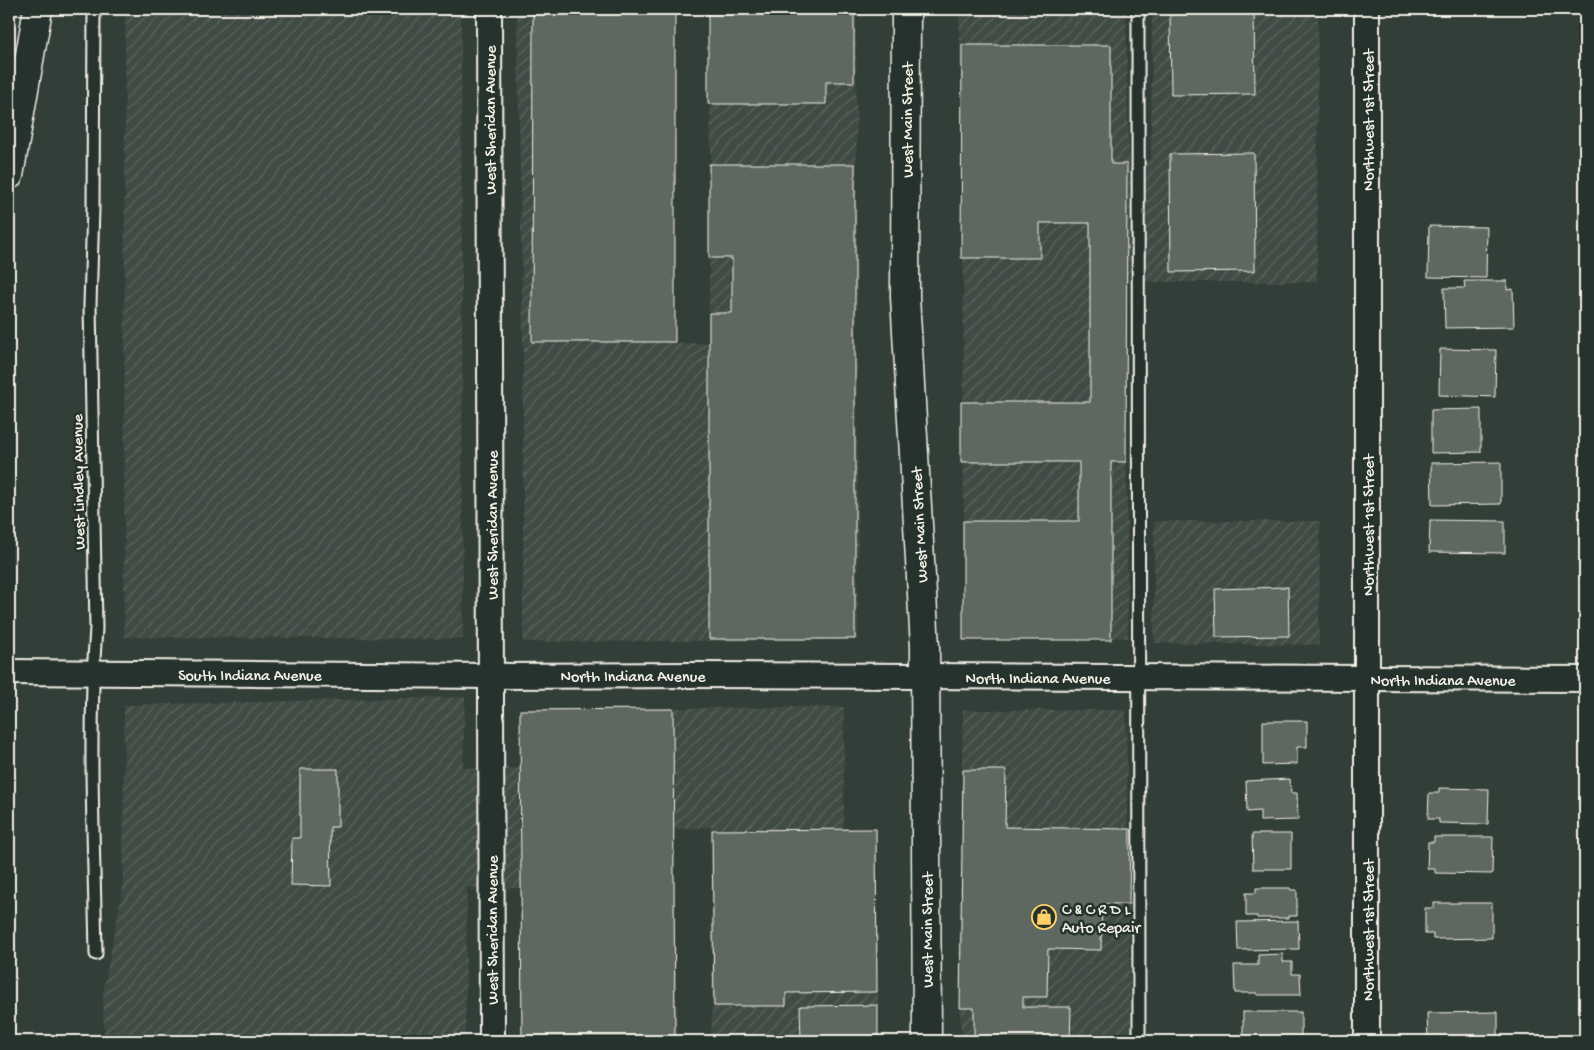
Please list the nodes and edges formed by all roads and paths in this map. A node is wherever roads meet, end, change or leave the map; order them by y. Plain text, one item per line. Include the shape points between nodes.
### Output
1 (38, 9) edge
2 (94, 9) edge
3 (489, 9) edge
4 (906, 9) edge
5 (1138, 9) edge
6 (1367, 9) edge
7 (9, 175) edge
8 (9, 672) edge
9 (93, 673) junction
10 (491, 676) junction
11 (925, 676) junction
12 (1140, 677) junction
13 (1367, 679) junction
14 (1585, 679) edge
15 (96, 954) dead end
16 (492, 1041) edge
17 (926, 1041) edge
18 (1139, 1041) edge
19 (1367, 1041) edge

1 - 7 main road
2 - 9 lane, West Lindley Avenue via 90,305 96,628
3 - 10 street, West Sheridan Avenue
4 - 11 main road, West Main Street via 906,297
5 - 12 lane
6 - 13 street, Northwest 1st Street
8 - 9 street, South Indiana Avenue
9 - 10 street, South Indiana Avenue
9 - 15 lane, West Lindley Avenue
10 - 11 street, North Indiana Avenue
10 - 16 street, West Sheridan Avenue
11 - 12 street, North Indiana Avenue
11 - 17 main road, West Main Street
12 - 13 street, North Indiana Avenue
12 - 18 lane
13 - 14 street, North Indiana Avenue
13 - 19 street, Northwest 1st Street

